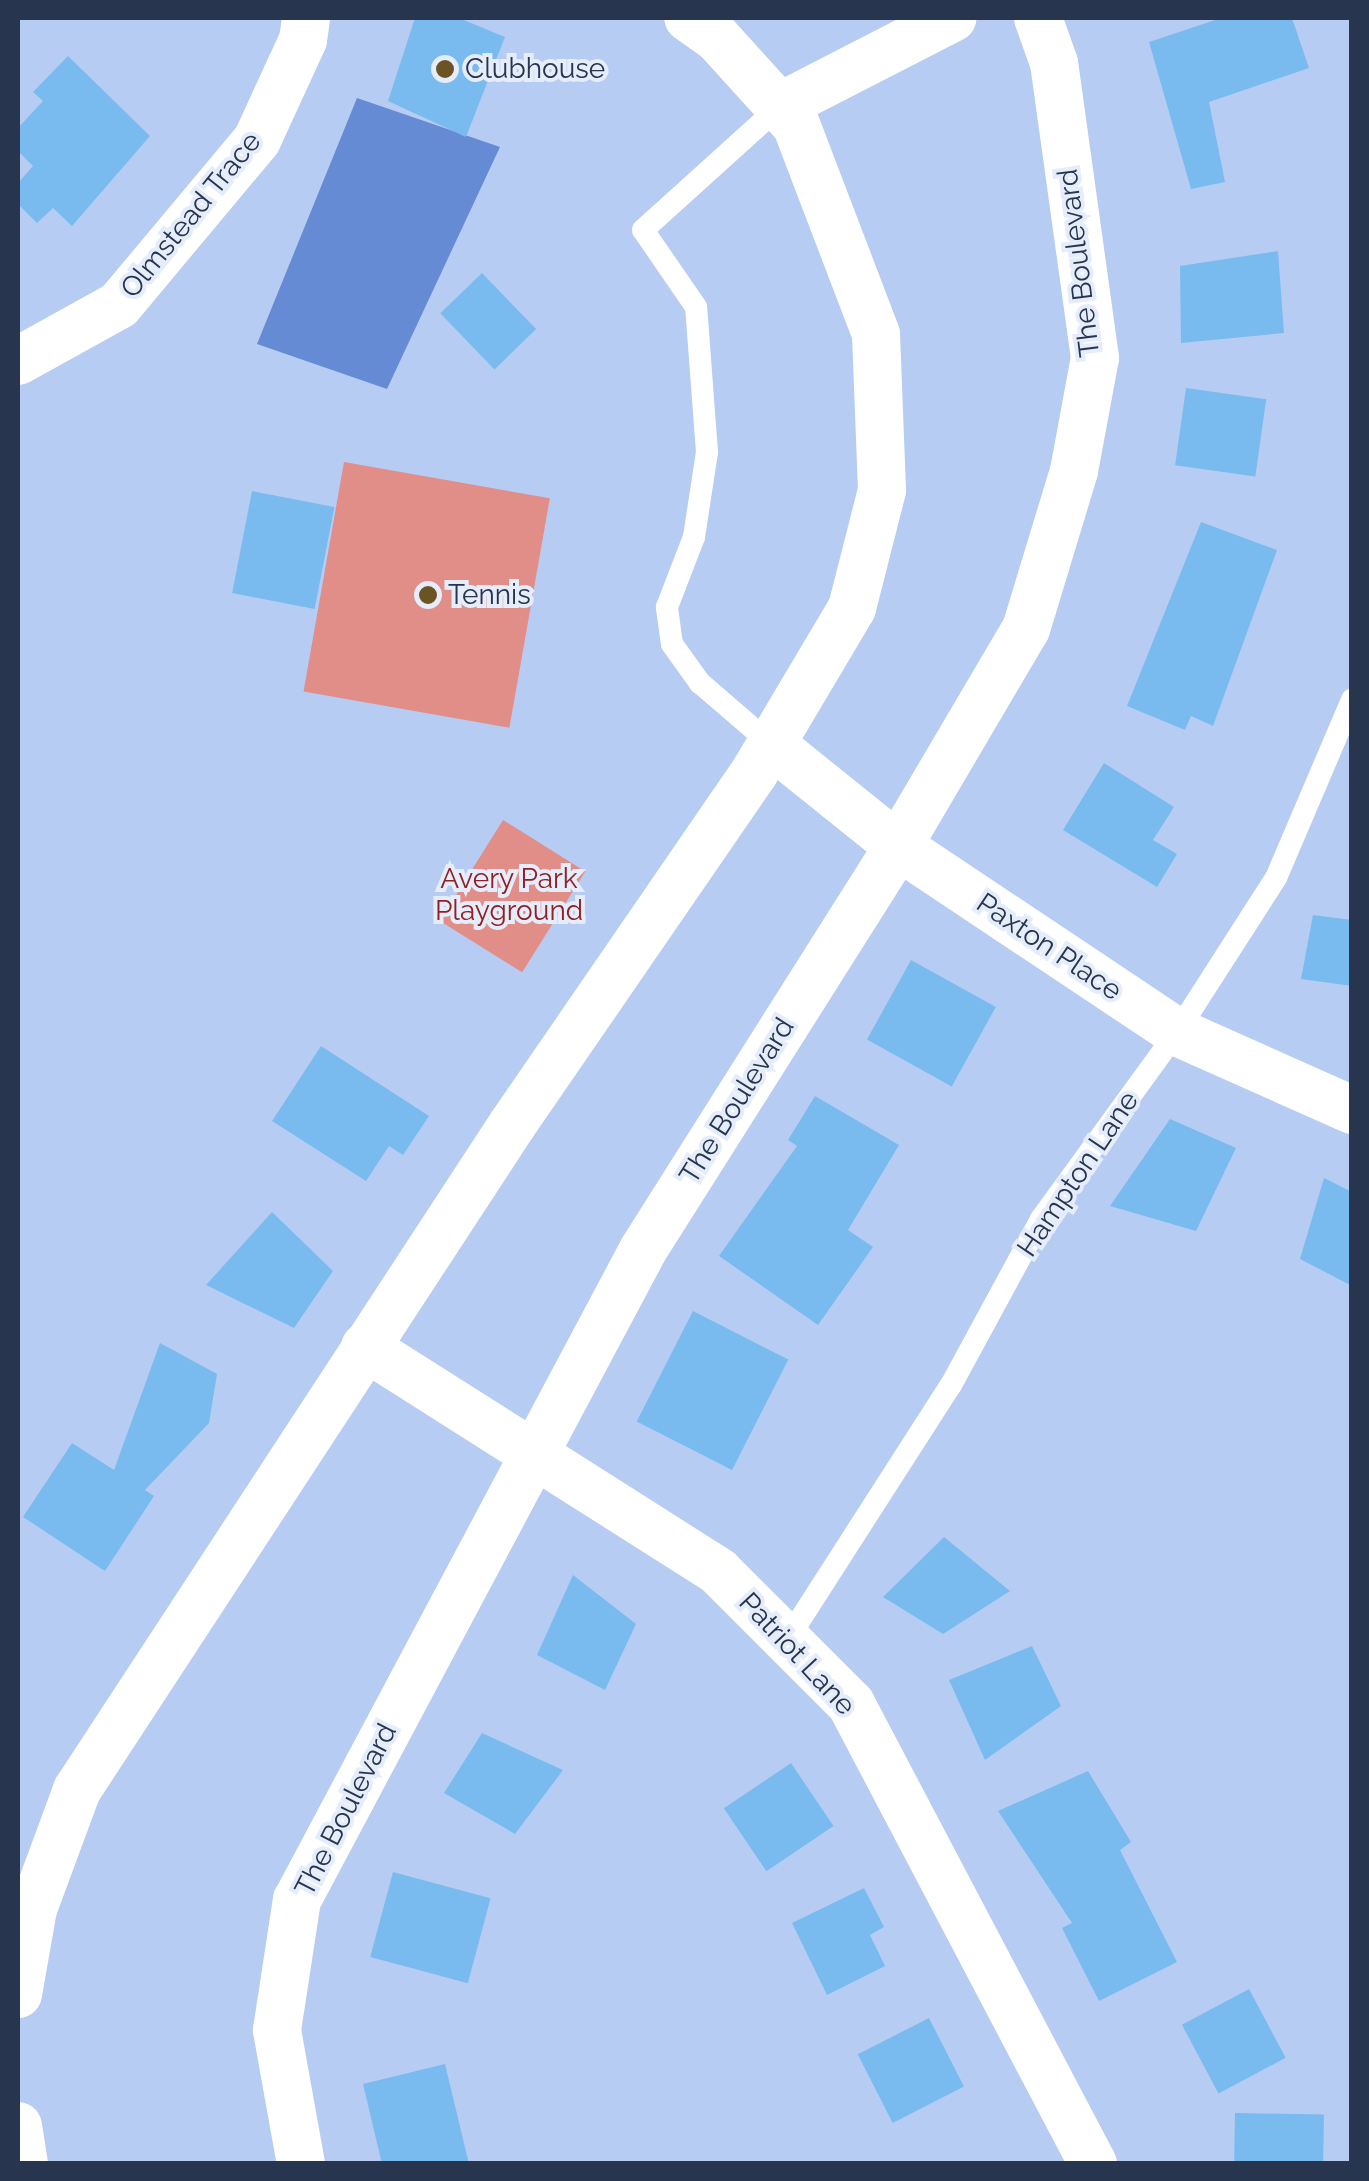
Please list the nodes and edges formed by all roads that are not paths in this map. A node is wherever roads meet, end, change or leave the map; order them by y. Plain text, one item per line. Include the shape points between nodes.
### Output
1 (306, 18) edge
2 (688, 18) edge
3 (952, 18) edge
4 (1038, 18) edge
5 (780, 106) junction
6 (18, 361) edge
7 (1352, 700) edge
8 (771, 744) junction
9 (898, 846) junction
10 (1177, 1032) junction
11 (1352, 1110) edge
12 (364, 1347) junction
13 (534, 1455) junction
14 (787, 1640) junction
15 (18, 1994) edge
16 (18, 2126) edge
17 (24, 2164) edge
18 (301, 2164) edge
19 (1093, 2164) edge

1 - 6 street, Olmstead Trace via 303,40 257,140 118,305
2 - 5 street via 717,38
3 - 5 street
4 - 9 street, The Boulevard via 1054,63 1095,358 1074,471 1026,629
5 - 8 street via 796,124 876,334 882,490 852,608
5 - 8 lane via 643,230 696,307 708,452 694,537 667,607 672,644 700,683
7 - 10 lane, Hampton Lane via 1276,878
8 - 9 street, Paxton Place
8 - 12 street
9 - 10 street, Paxton Place
9 - 13 street, The Boulevard via 643,1250
10 - 11 street, Paxton Place
10 - 14 lane, Hampton Lane via 1041,1219 950,1385
12 - 13 street, Patriot Lane
12 - 15 street via 78,1790 33,1909
13 - 14 street, Patriot Lane via 719,1572
13 - 18 street, The Boulevard via 298,1900 277,2030
14 - 19 street, Patriot Lane via 851,1704
16 - 17 street

